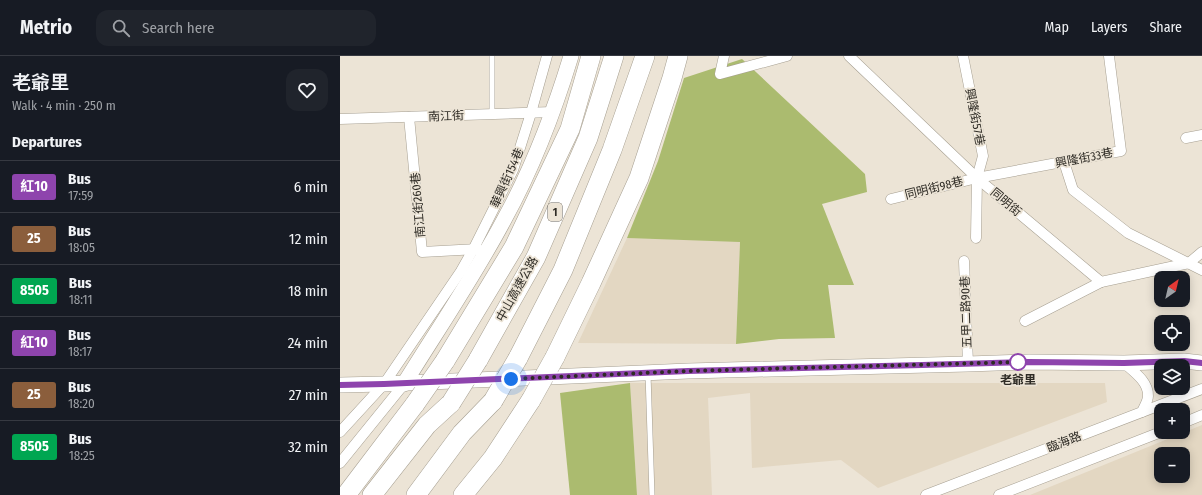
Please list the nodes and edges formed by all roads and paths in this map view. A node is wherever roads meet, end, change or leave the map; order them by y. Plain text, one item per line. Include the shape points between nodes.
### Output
1 (492, 56) edge
2 (547, 56) edge
3 (571, 56) edge
4 (592, 56) edge
5 (614, 56) edge
6 (644, 56) edge
7 (678, 56) edge
8 (724, 56) edge
9 (787, 56) edge
10 (849, 56) edge
11 (963, 56) edge
12 (1109, 56) edge
13 (552, 112) junction
14 (531, 113) junction
15 (492, 114) junction
16 (409, 117) junction
17 (340, 119) edge
18 (1202, 135) edge
19 (1186, 138) dead end
20 (1064, 162) junction
21 (976, 178) junction
22 (892, 199) dead end
23 (976, 238) dead end
24 (481, 249) junction
25 (1202, 252) edge
26 (964, 261) dead end
27 (1189, 263) junction
28 (1202, 270) edge
29 (1101, 282) junction
30 (1025, 321) dead end
31 (1124, 363) junction
32 (1202, 363) edge
33 (968, 364) junction
34 (648, 373) junction
35 (384, 384) junction
36 (404, 384) junction
37 (340, 385) edge
38 (1202, 389) edge
39 (531, 400) junction
40 (1142, 412) junction
41 (1202, 415) edge
42 (1190, 420) edge
43 (340, 432) edge
44 (1154, 435) edge
45 (340, 463) edge
46 (346, 495) edge
47 (372, 495) edge
48 (416, 495) edge
49 (463, 495) edge
50 (479, 495) edge
51 (652, 495) edge
52 (926, 495) edge
53 (999, 495) edge

1 - 15 lane
2 - 14 street, 華興街154巷
3 - 13 main road
4 - 46 highway, bridge via 570,129 514,247 445,361
5 - 47 highway, 中山高速公路 / 1, bridge via 588,138 536,257 451,403 427,425
6 - 48 highway, bridge via 612,150 563,270 518,358 493,401 462,433
7 - 39 highway, bridge via 638,178 591,283
8 - 9 street via 720,74
10 - 21 street, 同明街
11 - 21 street, 興隆街57巷 via 983,156
12 - 20 street, 興隆街33巷 via 1121,151
13 - 14 street, 南江街
13 - 24 main road via 506,218
14 - 15 street, 南江街
14 - 24 street, 華興街154巷 via 513,170
15 - 16 street, 南江街
16 - 17 street, 南江街
16 - 24 street, 南江街260巷 via 422,252
18 - 19 street
20 - 21 street, 興隆街33巷
20 - 27 street via 1073,190 1128,233
21 - 22 street, 同明街98巷
21 - 23 street, 興隆街57巷
21 - 29 street, 同明街
24 - 35 street, 華興街154巷 via 460,271
24 - 36 main road
25 - 27 street
26 - 33 street, 五甲二路90巷
27 - 28 street
27 - 29 street
29 - 30 street
31 - 32 main road
31 - 33 main road
31 - 40 street via 1145,385 1148,396
33 - 34 main road
34 - 36 main road
34 - 51 lane
35 - 36 main road
35 - 37 main road
35 - 43 street, 華興街154巷
36 - 45 street
38 - 40 street, 臨海路
39 - 49 highway via 493,458
39 - 50 highway via 494,474
40 - 52 street, 臨海路
41 - 42 street
44 - 53 street

